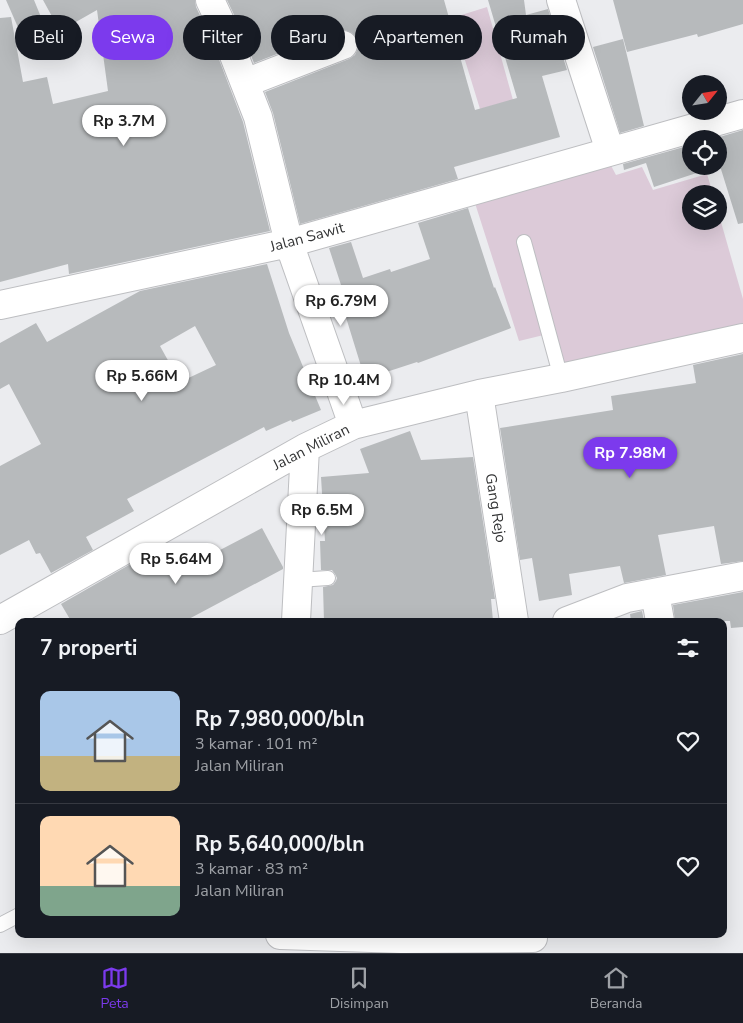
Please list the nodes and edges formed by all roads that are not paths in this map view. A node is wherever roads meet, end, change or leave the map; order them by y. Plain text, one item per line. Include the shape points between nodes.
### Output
1 (210, 0) edge
2 (561, 0) edge
3 (304, 60) edge
4 (244, 83) junction
5 (743, 114) edge
6 (610, 151) junction
7 (524, 242) dead end
8 (289, 243) junction
9 (0, 305) edge
10 (743, 338) edge
11 (561, 378) junction
12 (479, 394) junction
13 (353, 425) junction
14 (305, 448) junction
15 (743, 576) edge
16 (328, 578) dead end
17 (298, 580) junction
18 (656, 593) junction
19 (296, 618) edge
20 (514, 618) edge
21 (576, 618) edge
22 (660, 618) edge
23 (0, 620) edge
24 (15, 917) edge
25 (0, 925) edge
26 (279, 940) edge
27 (533, 942) edge

1 - 4 street
2 - 6 street
3 - 4 street
4 - 8 street via 258,117
5 - 6 street, Jalan Sawit
6 - 8 street, Jalan Sawit
7 - 11 lane
8 - 9 street, Jalan Sawit
8 - 13 street
10 - 11 street, Jalan Miliran
11 - 12 street, Jalan Miliran
12 - 13 street, Jalan Miliran
12 - 20 street, Gang Rejo
13 - 14 street, Jalan Miliran
14 - 17 street
14 - 23 street, Jalan Miliran
15 - 18 street
16 - 17 lane
17 - 19 street
18 - 21 street via 627,598
18 - 22 street
24 - 25 lane
26 - 27 street

